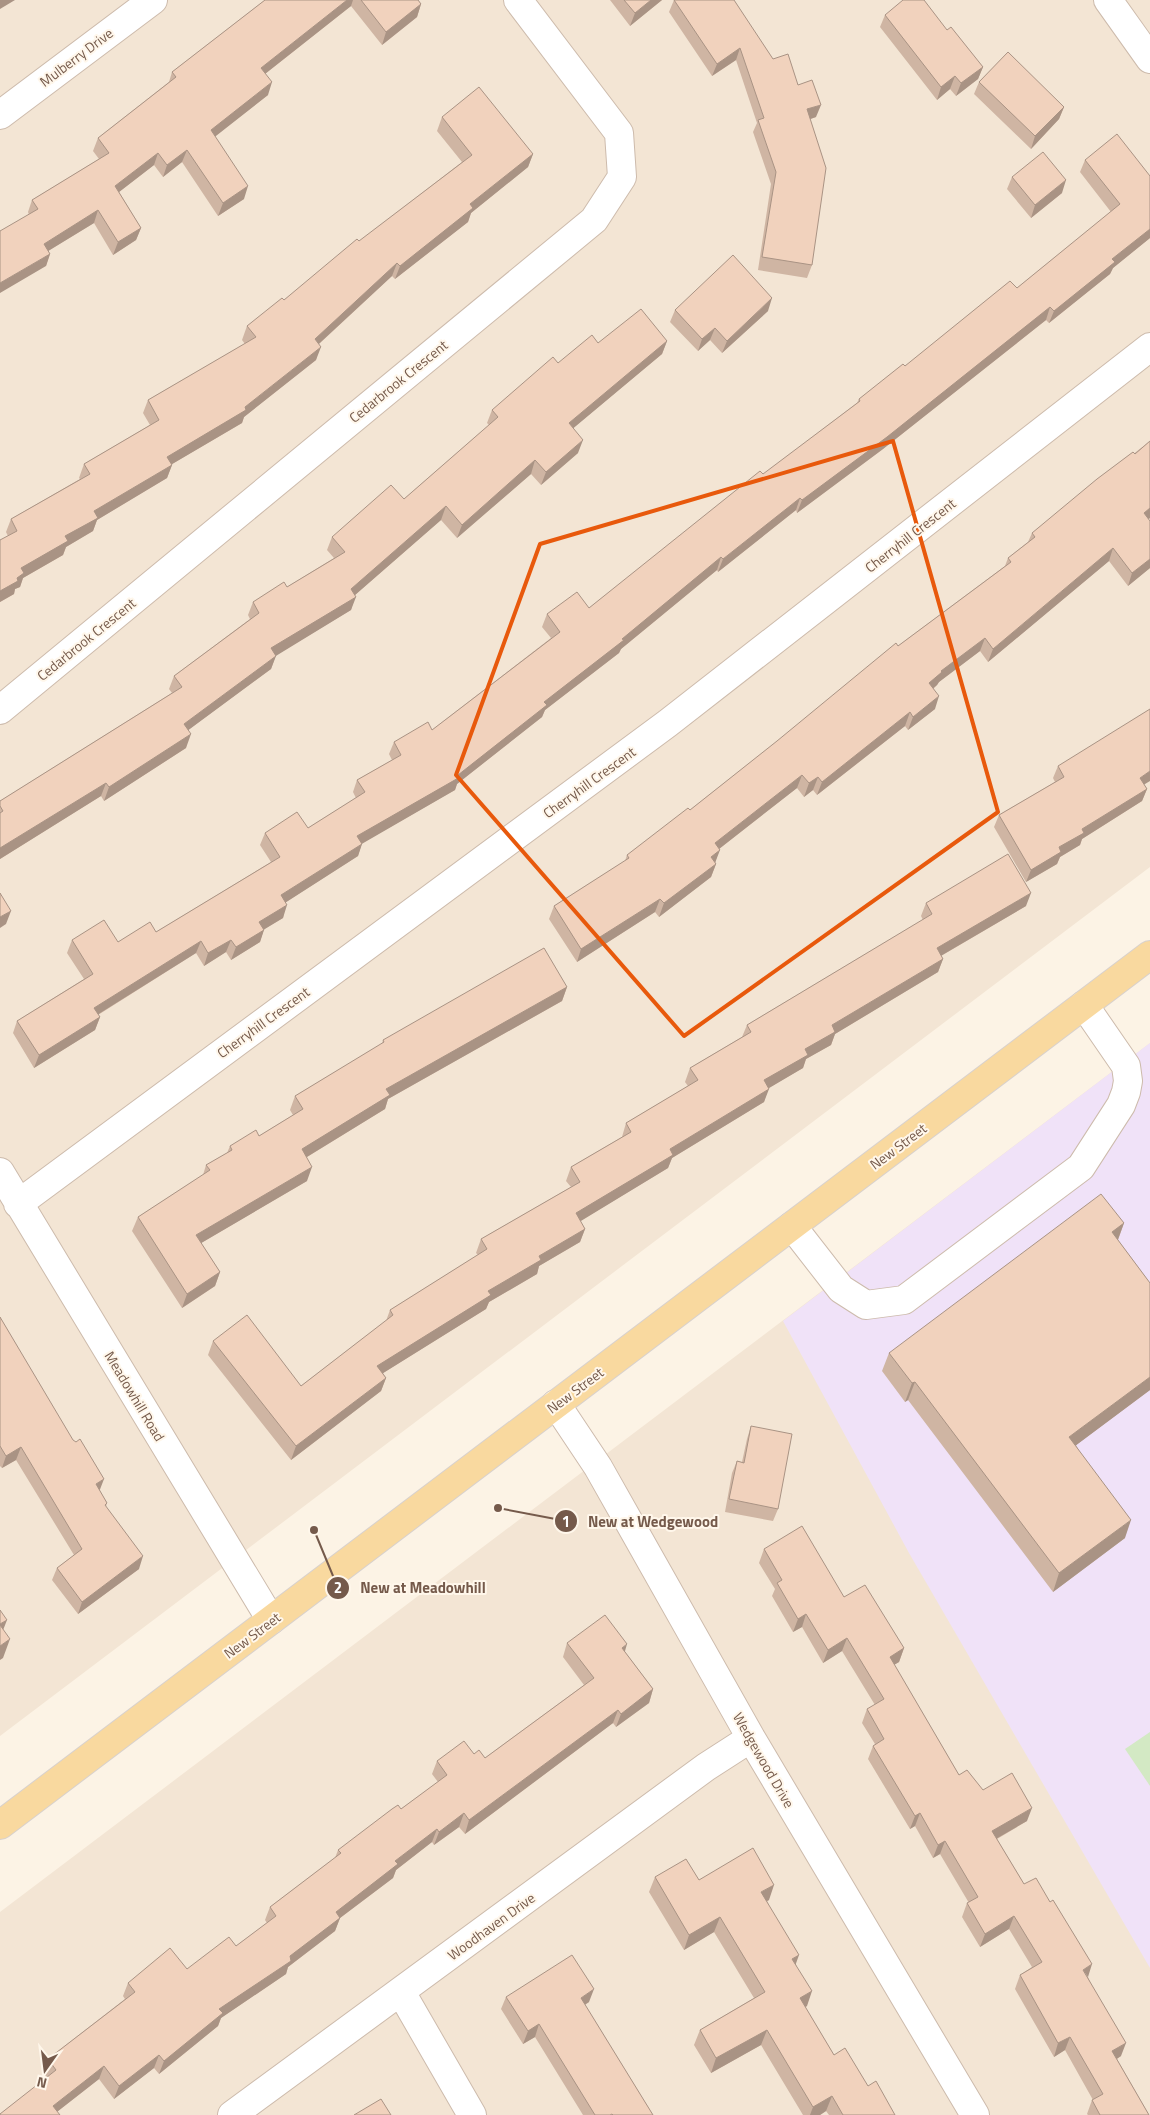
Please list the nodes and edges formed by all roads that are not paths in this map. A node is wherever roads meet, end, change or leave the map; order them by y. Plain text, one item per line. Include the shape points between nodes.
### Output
1 (153, 0) edge
2 (518, 0) edge
3 (1108, 0) edge
4 (1150, 59) edge
5 (0, 115) edge
6 (1150, 347) edge
7 (0, 710) edge
8 (1150, 955) edge
9 (1084, 1005) junction
10 (0, 1172) edge
11 (18, 1204) junction
12 (792, 1226) junction
13 (556, 1404) junction
14 (272, 1620) junction
15 (751, 1738) junction
16 (0, 1826) edge
17 (401, 1992) junction
18 (232, 2115) edge
19 (472, 2115) edge
20 (975, 2115) edge

1 - 5 street, Mulberry Drive
2 - 7 street, Cedarbrook Crescent via 619,133 622,177 594,220
3 - 4 street
6 - 11 street, Cherryhill Crescent via 668,723
8 - 9 main road, New Street
9 - 12 main road, New Street
9 - 12 street via 1126,1066 1126,1092 1081,1167 904,1300 866,1305 841,1289
10 - 11 street, Meadowhill Road
11 - 14 street, Meadowhill Road
12 - 13 main road, New Street
13 - 14 main road, New Street
13 - 15 street, Wedgewood Drive via 598,1467
14 - 16 main road, New Street
15 - 17 street, Woodhaven Drive
15 - 20 street, Wedgewood Drive
17 - 18 street, Woodhaven Drive
17 - 19 street

